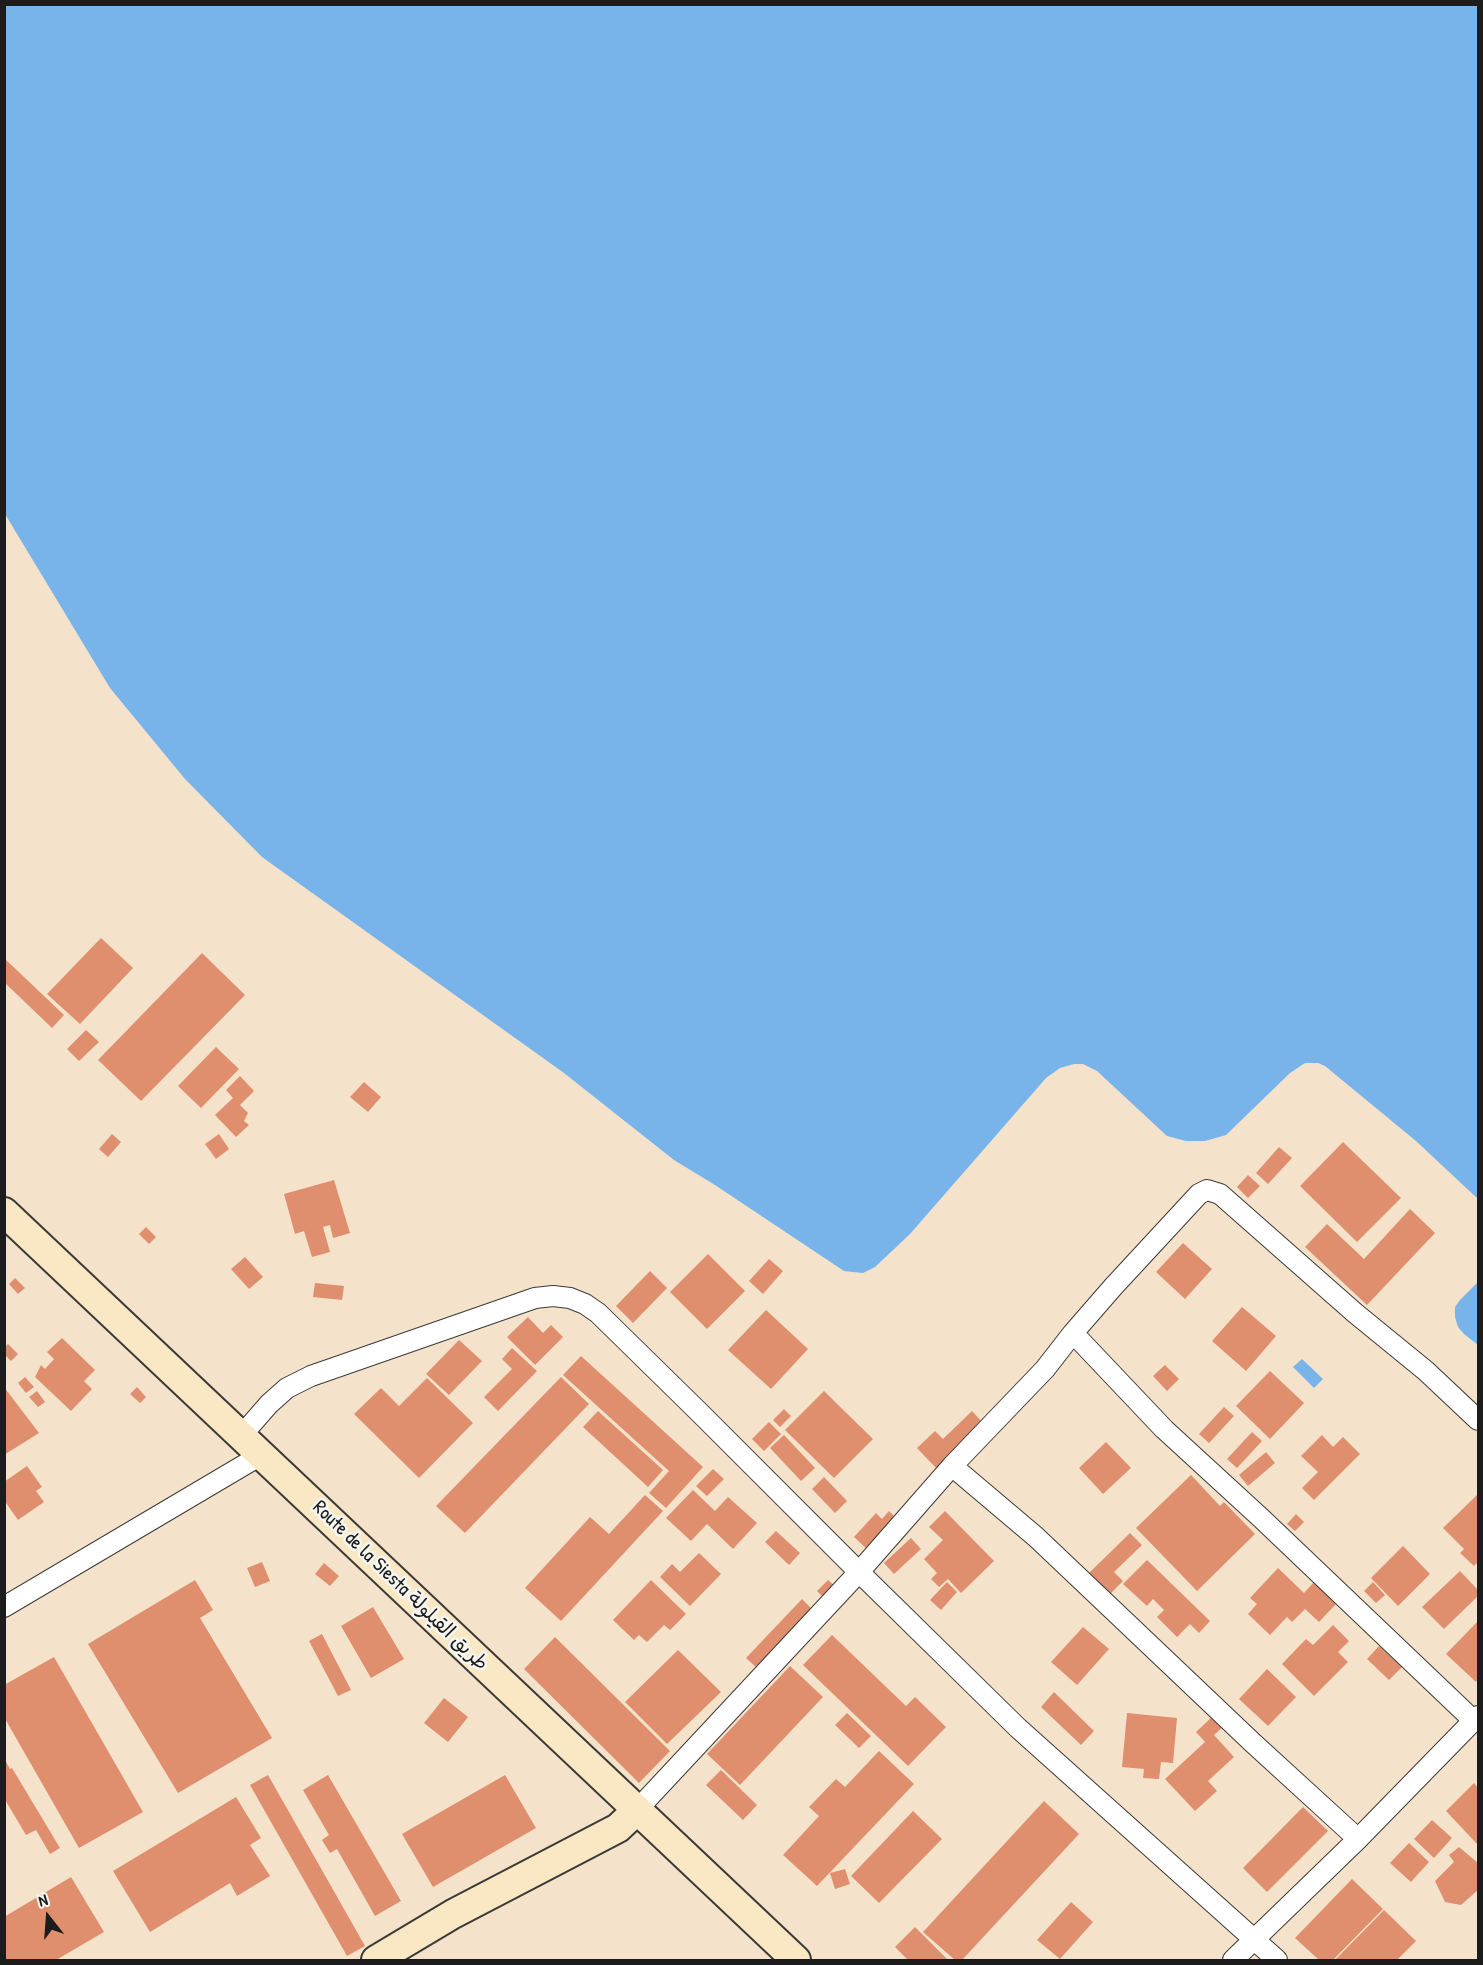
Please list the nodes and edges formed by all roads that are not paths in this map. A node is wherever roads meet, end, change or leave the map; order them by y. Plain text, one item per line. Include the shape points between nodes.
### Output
1 (4, 1212) edge
2 (1072, 1333) junction
3 (1479, 1420) edge
4 (252, 1445) junction
5 (952, 1466) junction
6 (859, 1572) junction
7 (4, 1607) edge
8 (1476, 1718) edge
9 (636, 1811) junction
10 (1358, 1839) junction
11 (1254, 1939) junction
12 (376, 1960) edge
13 (796, 1960) edge
14 (1233, 1960) edge
15 (1277, 1960) edge

1 - 4 main road, Route de la Siesta طريق القيلولة
2 - 3 street via 1199,1194 1214,1191
2 - 5 street via 1045,1369
2 - 8 street via 1164,1430
4 - 6 street via 269,1404 287,1388 311,1376 535,1298 570,1298 598,1313
4 - 7 street
4 - 9 main road, Route de la Siesta طريق القيلولة
5 - 6 street
5 - 10 street via 1036,1537
6 - 9 street
6 - 11 street via 1018,1728
8 - 10 street
9 - 12 main road via 618,1828 453,1914
9 - 13 main road, Route de la Siesta طريق القيلولة
10 - 11 street
11 - 14 street
11 - 15 street

